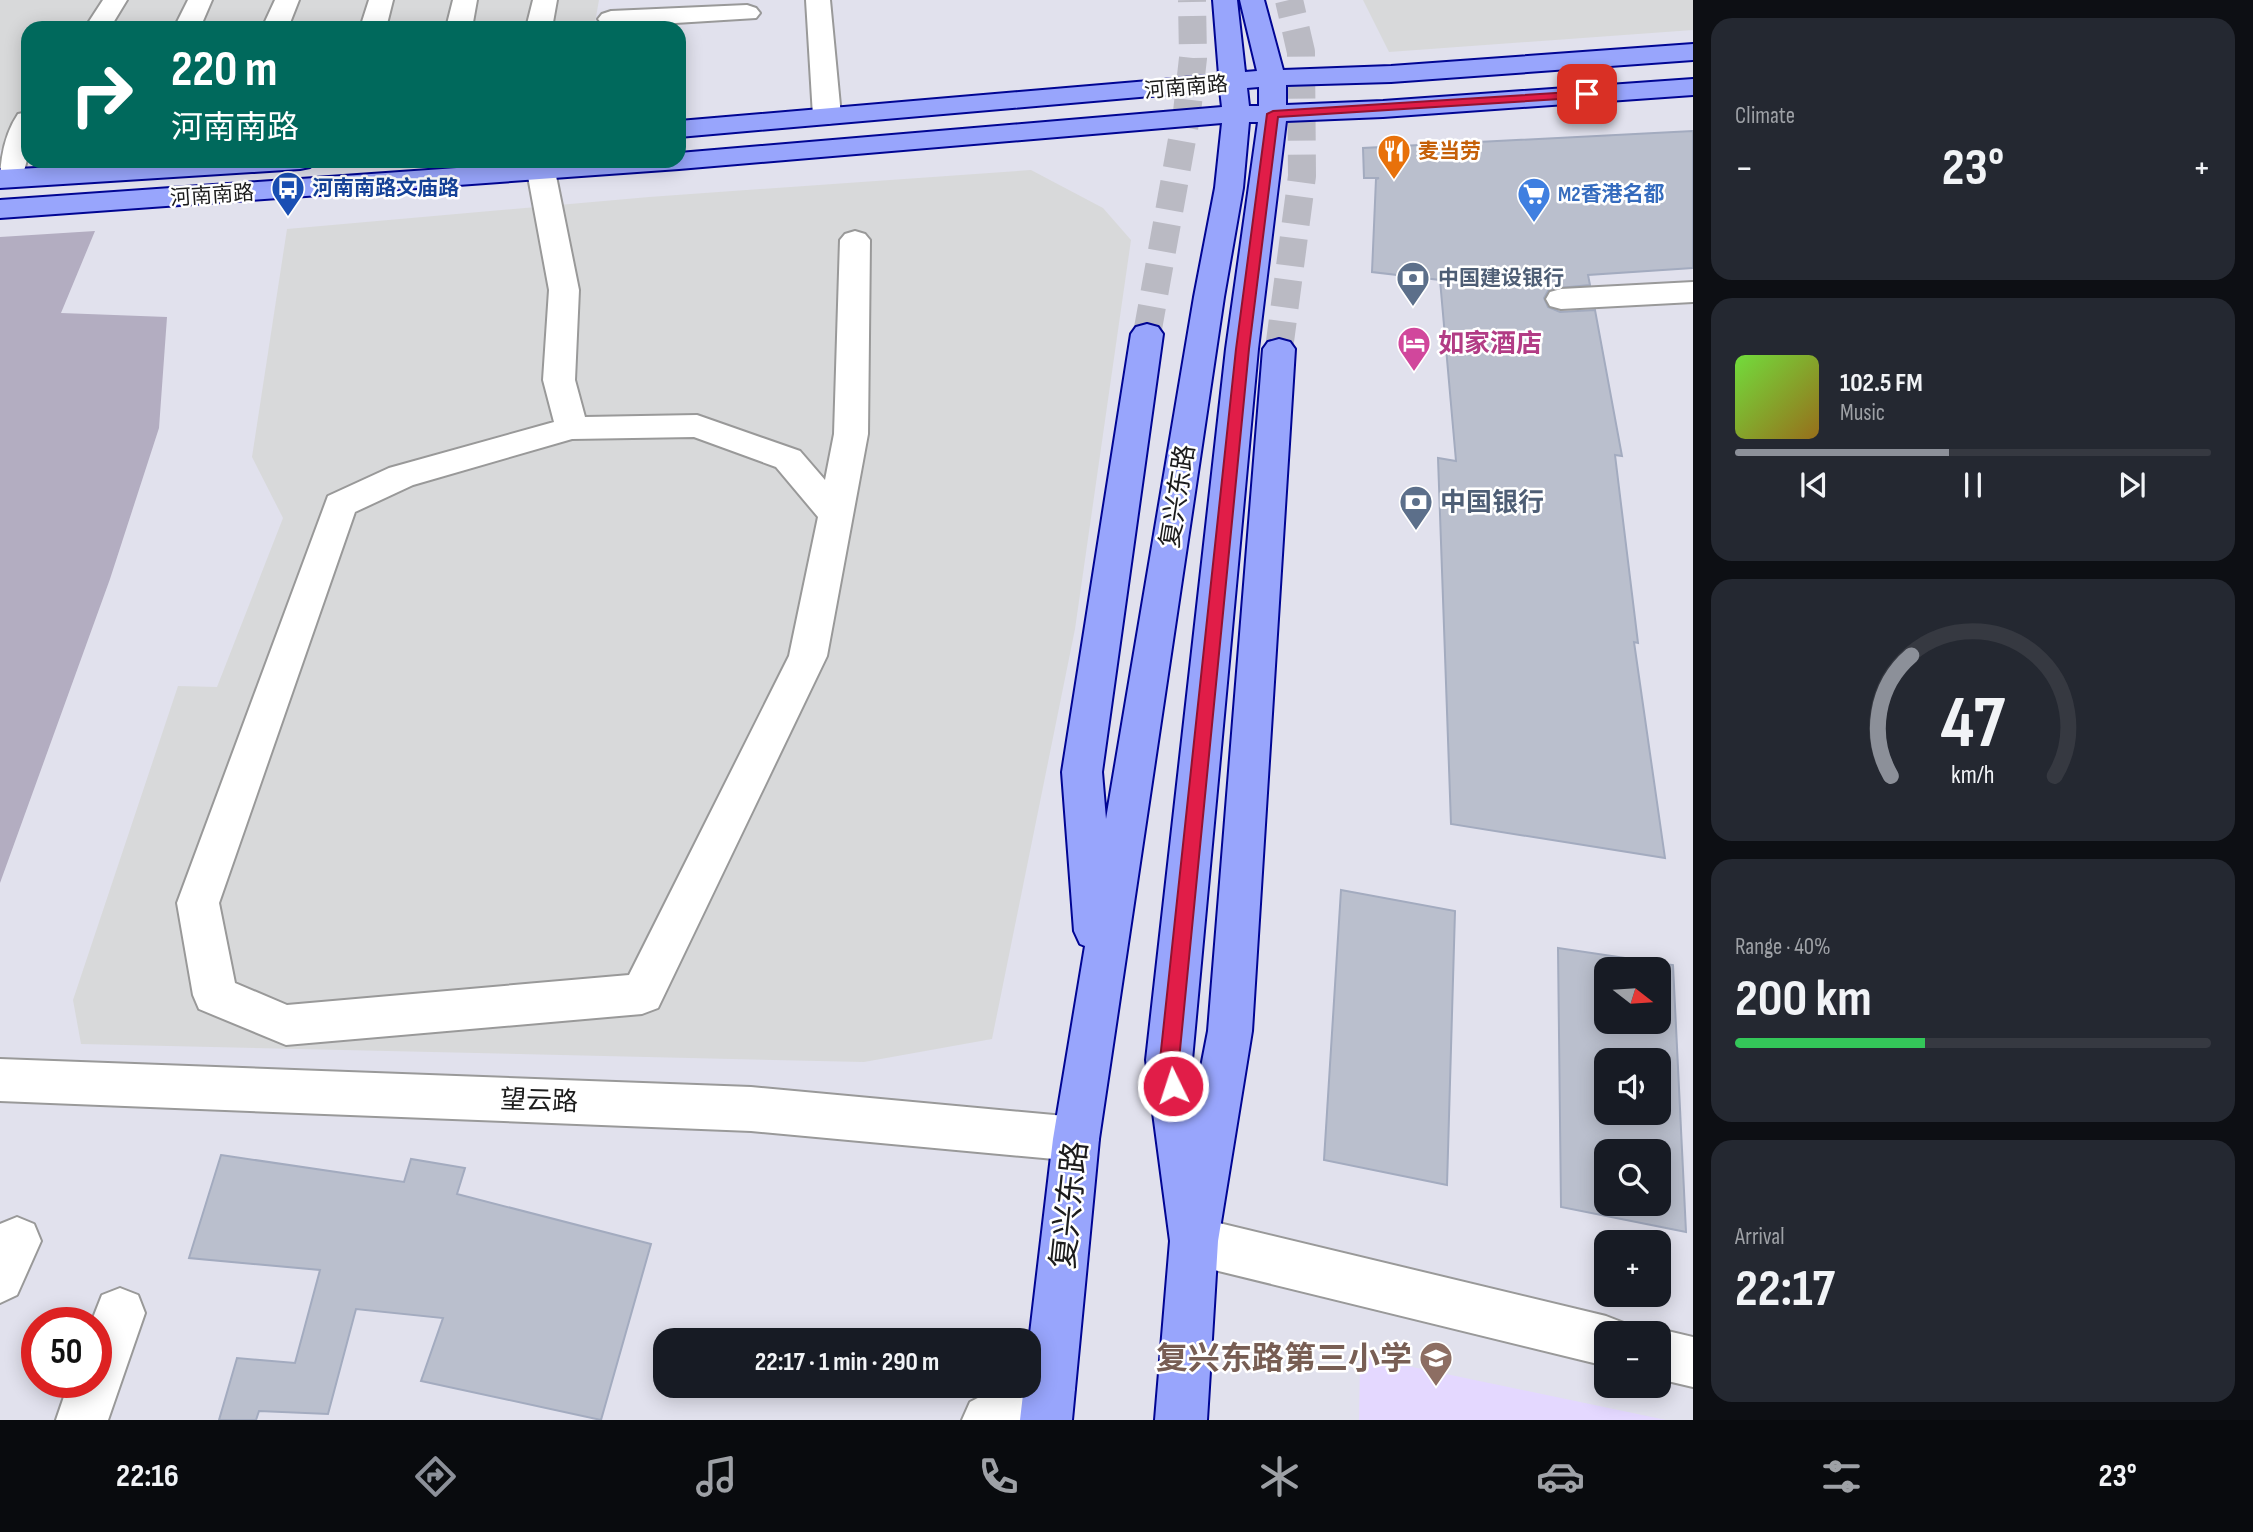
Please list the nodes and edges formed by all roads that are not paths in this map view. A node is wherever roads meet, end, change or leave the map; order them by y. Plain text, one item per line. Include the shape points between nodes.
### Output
1 (115, 0) edge
2 (200, 0) edge
3 (287, 0) edge
4 (381, 0) edge
5 (465, 0) edge
6 (545, 0) edge
7 (818, 0) edge
8 (1225, 0) edge
9 (1252, 0) edge
10 (747, 13) dead end
11 (610, 16) edge
12 (103, 21) edge
13 (190, 21) edge
14 (278, 21) edge
15 (375, 21) edge
16 (460, 21) edge
17 (540, 21) edge
18 (1693, 52) edge
19 (1693, 87) edge
20 (1272, 96) junction
21 (1235, 98) junction
22 (827, 116) junction
23 (686, 128) edge
24 (21, 137) edge
25 (686, 160) edge
26 (99, 168) edge
27 (582, 168) edge
28 (541, 171) junction
29 (4, 178) edge
30 (0, 209) edge
31 (855, 240) dead end
32 (1693, 292) edge
33 (1561, 299) dead end
34 (1147, 334) tunnel mouth
35 (1279, 349) tunnel mouth
36 (572, 428) junction
37 (835, 515) junction
38 (1100, 992) junction
39 (0, 1080) edge
40 (1076, 1139) junction
41 (1194, 1241) junction
42 (120, 1313) dead end
43 (112, 1336) edge
44 (1594, 1338) edge
45 (1671, 1357) edge
46 (1693, 1362) edge
47 (90, 1398) edge
48 (1048, 1405) edge
49 (82, 1420) edge
50 (988, 1420) edge
51 (1181, 1420) edge

1 - 12 street
2 - 13 street
3 - 14 street
4 - 15 street
5 - 16 street
6 - 17 street
7 - 22 street
8 - 21 main road, 复兴东路
9 - 20 main road, 复兴东路
10 - 11 street
18 - 20 main road, 河南南路 via 1391,74
19 - 20 main road, 河南南路
20 - 21 main road, 河南南路
20 - 41 main road, 复兴东路 via 1169,1060
21 - 22 main road, 河南南路
21 - 25 main road, 河南南路
21 - 38 main road, 复兴东路 via 1229,188
22 - 23 main road, 河南南路
24 - 29 street
26 - 29 main road, 河南南路
27 - 28 main road, 河南南路
28 - 30 main road, 河南南路
28 - 36 street via 564,290 559,380
31 - 37 street via 851,434
32 - 33 street
34 - 38 main road, 复兴东路 via 1082,772
35 - 41 main road, 复兴东路 via 1230,1031
36 - 37 street via 697,426 788,459
36 - 37 street via 401,476 340,505 198,903 215,995 286,1025 642,994 808,656
38 - 40 main road, 复兴东路
39 - 40 street, 望云路 via 751,1109
40 - 48 main road, 复兴东路
41 - 44 street
41 - 51 main road, 复兴东路
42 - 43 street
45 - 46 street
47 - 49 street
48 - 50 street

